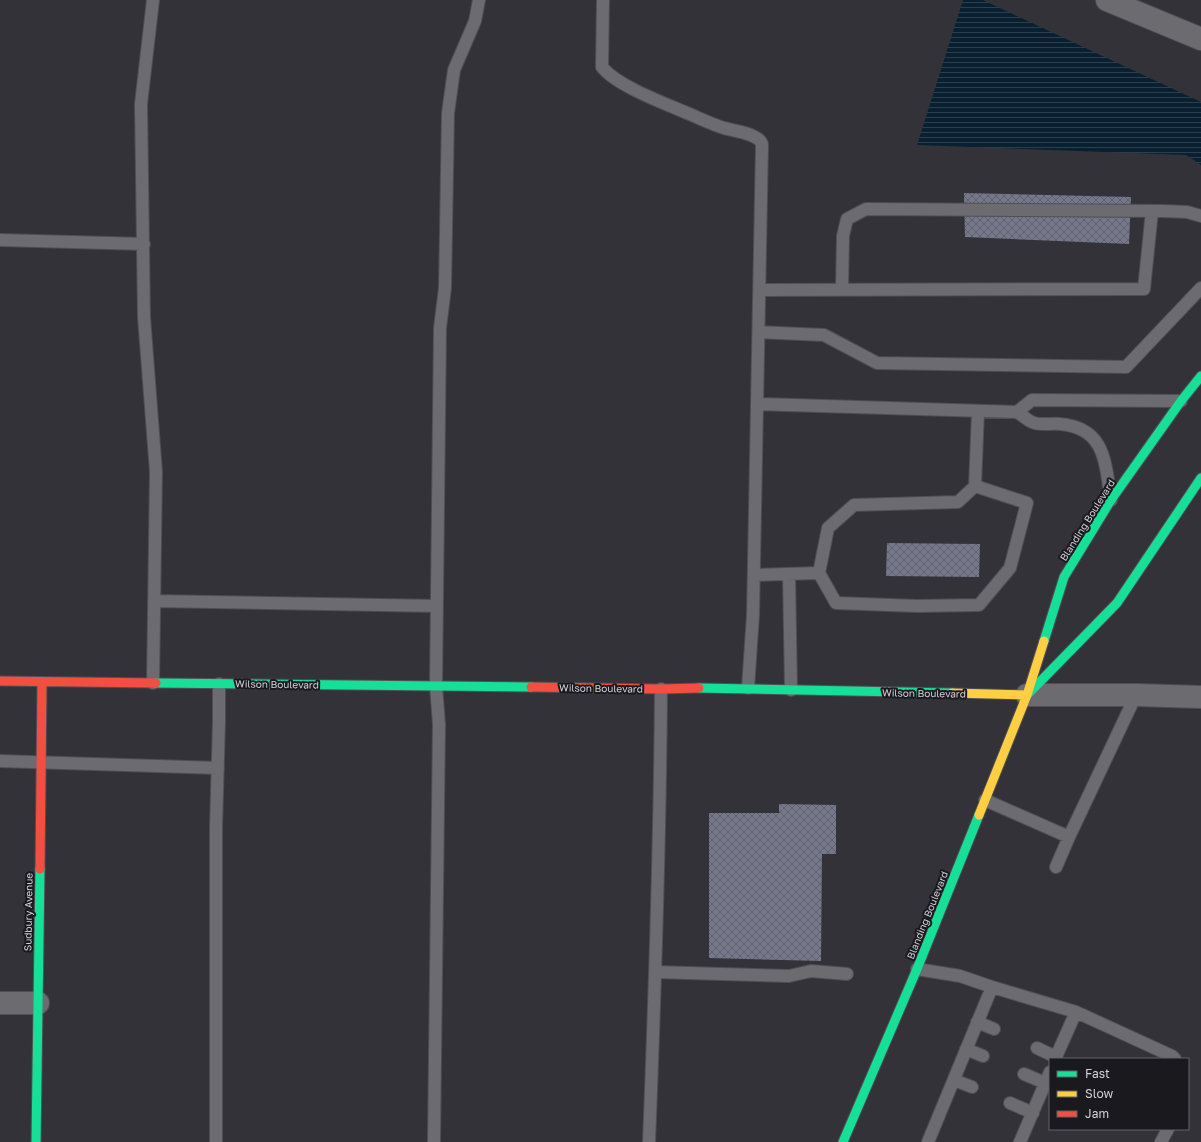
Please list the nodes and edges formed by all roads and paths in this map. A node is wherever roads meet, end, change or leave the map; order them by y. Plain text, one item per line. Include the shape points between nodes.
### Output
1 (153, 0) edge
2 (479, 0) edge
3 (603, 0) edge
4 (1107, 0) edge
5 (1201, 39) edge
6 (1152, 211) junction
7 (1201, 216) edge
8 (0, 240) edge
9 (144, 244) junction
10 (1201, 288) edge
11 (842, 289) junction
12 (760, 290) junction
13 (759, 332) junction
14 (1201, 376) edge
15 (1181, 401) junction
16 (758, 404) junction
17 (978, 411) junction
18 (1017, 412) junction
19 (1201, 478) edge
20 (975, 486) junction
21 (1111, 500) junction
22 (819, 573) junction
23 (789, 574) junction
24 (754, 575) junction
25 (154, 601) junction
26 (437, 606) junction
27 (0, 681) edge
28 (42, 682) junction
29 (153, 683) junction
30 (219, 684) junction
31 (436, 686) junction
32 (748, 688) junction
33 (661, 689) junction
34 (791, 690) junction
35 (1027, 695) junction
36 (1136, 695) junction
37 (1201, 697) edge
38 (0, 761) edge
39 (40, 762) junction
40 (218, 768) junction
41 (985, 800) junction
42 (1069, 837) junction
43 (1056, 867) dead end
44 (917, 969) junction
45 (655, 972) junction
46 (847, 974) dead end
47 (992, 987) junction
48 (0, 1003) edge
49 (38, 1003) junction
50 (1076, 1012) junction
51 (977, 1022) junction
52 (994, 1029) dead end
53 (1037, 1048) dead end
54 (966, 1049) junction
55 (983, 1056) dead end
56 (1056, 1058) edge
57 (1174, 1058) edge
58 (1024, 1074) dead end
59 (1048, 1077) edge
60 (954, 1080) junction
61 (972, 1088) dead end
62 (1010, 1103) dead end
63 (1033, 1113) junction
64 (1167, 1130) edge
65 (36, 1142) edge
66 (216, 1142) edge
67 (434, 1142) edge
68 (649, 1142) edge
69 (843, 1142) edge
70 (928, 1142) edge
71 (1020, 1142) edge
72 (1161, 1142) edge

1 - 9 lane via 141,104
2 - 26 lane via 475,21 454,70 448,113 445,288 440,328
3 - 12 lane via 602,68 606,73 653,99 723,128 755,136 761,141
4 - 5 street
6 - 7 lane via 1187,212
6 - 11 lane via 866,209 847,219 843,236
6 - 11 lane via 1144,289
8 - 9 lane
9 - 25 lane via 144,317 156,472
10 - 13 lane via 1126,367 877,364 824,335
11 - 12 lane
12 - 13 lane
13 - 16 lane
14 - 15 main road, Blanding Boulevard
15 - 18 lane via 1032,400
15 - 21 main road, Blanding Boulevard
16 - 17 lane
16 - 24 lane
17 - 18 lane
17 - 20 lane
18 - 21 lane via 1033,423 1062,424 1082,429 1096,440 1104,455
19 - 35 main road, Blanding Boulevard via 1118,603
20 - 22 lane via 958,502 854,505 828,528
20 - 22 lane via 1027,503 1010,568 979,605 836,603
21 - 35 main road, Blanding Boulevard via 1064,577
22 - 23 lane
23 - 24 lane
23 - 34 lane
24 - 32 lane
25 - 26 lane
25 - 29 lane
26 - 31 lane
27 - 28 main road, Wilson Boulevard
28 - 29 main road, Wilson Boulevard
28 - 39 main road, Sudbury Avenue
29 - 30 main road, Wilson Boulevard
30 - 31 main road, Wilson Boulevard
30 - 40 lane
31 - 33 main road, Wilson Boulevard
31 - 67 lane via 439,724
32 - 33 main road, Wilson Boulevard
32 - 34 main road, Wilson Boulevard
33 - 45 lane
34 - 35 main road, Wilson Boulevard
35 - 36 street, Wilson Boulevard
35 - 41 main road, Blanding Boulevard
36 - 37 street, Wilson Boulevard
36 - 42 lane
38 - 39 lane
39 - 40 lane
39 - 49 main road, Sudbury Avenue
40 - 66 lane
41 - 42 lane
41 - 44 main road, Blanding Boulevard
42 - 43 lane
44 - 47 lane via 960,976
44 - 69 main road, Blanding Boulevard
45 - 46 lane via 789,976 811,971
45 - 68 lane
47 - 50 lane
47 - 51 lane
48 - 49 street
49 - 65 main road, Sudbury Avenue
50 - 56 lane
50 - 57 lane
51 - 52 lane
51 - 54 lane
53 - 56 lane
54 - 55 lane
54 - 60 lane
58 - 59 lane
59 - 63 lane
60 - 61 lane
60 - 70 lane
62 - 63 lane
63 - 71 lane
64 - 72 lane

